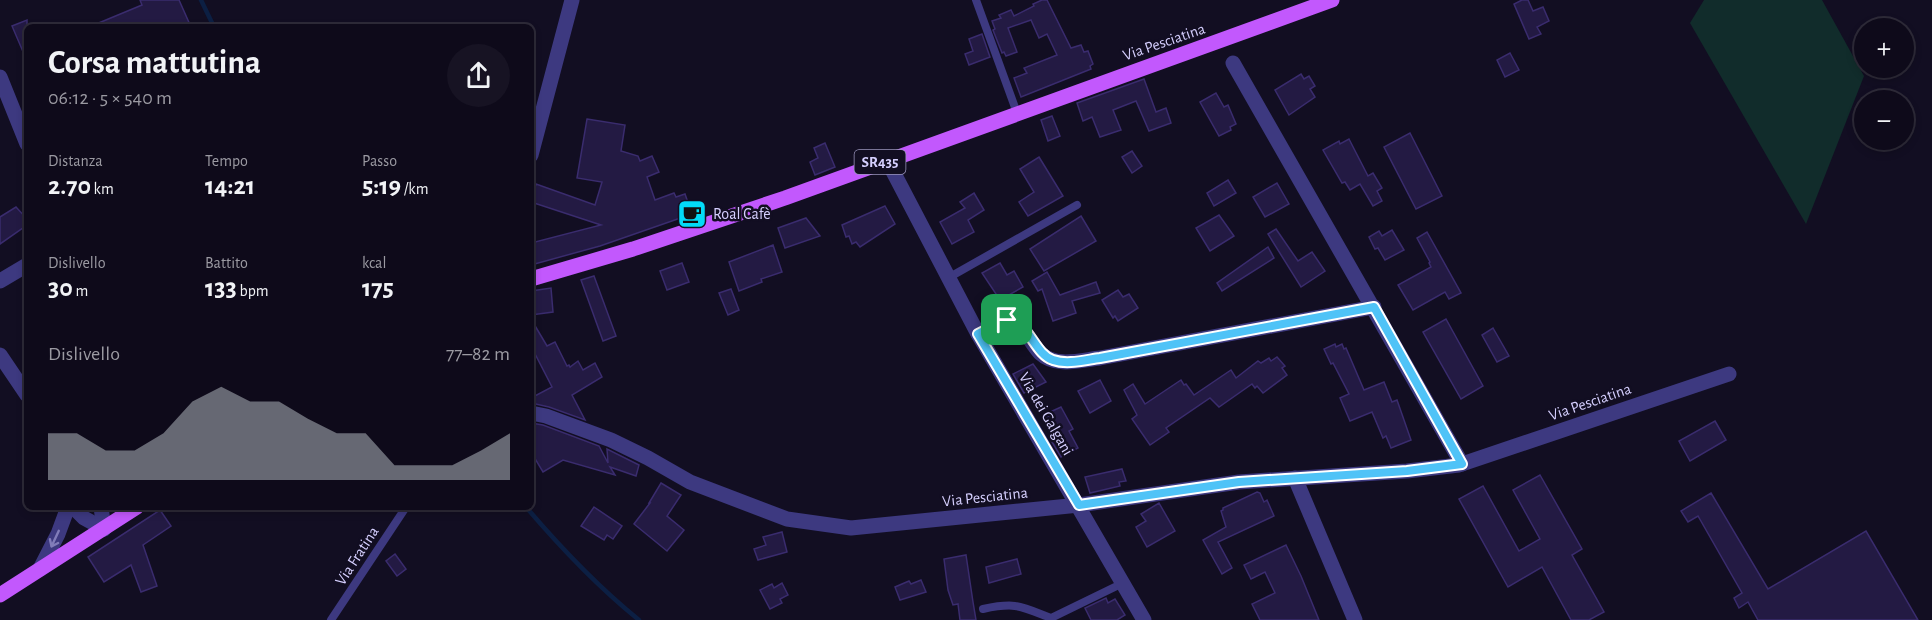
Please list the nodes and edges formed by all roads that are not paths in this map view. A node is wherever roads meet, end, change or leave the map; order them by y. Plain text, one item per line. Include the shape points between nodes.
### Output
1 (572, 0) edge
2 (976, 0) edge
3 (1332, 0) edge
4 (1233, 63) dead end
5 (0, 78) edge
6 (1017, 113) junction
7 (24, 137) edge
8 (534, 144) edge
9 (887, 160) junction
10 (1077, 205) dead end
11 (24, 267) edge
12 (534, 278) edge
13 (948, 278) junction
14 (0, 281) edge
15 (1374, 307) junction
16 (978, 334) junction
17 (0, 355) edge
18 (1729, 374) dead end
19 (24, 391) edge
20 (534, 414) edge
21 (1462, 464) junction
22 (1295, 478) junction
23 (1079, 505) junction
24 (67, 510) edge
25 (76, 510) edge
26 (101, 510) edge
27 (132, 510) edge
28 (404, 510) edge
29 (104, 529) junction
30 (40, 569) junction
31 (1123, 583) junction
32 (0, 595) edge
33 (983, 609) dead end
34 (331, 620) edge
35 (1144, 620) edge
36 (1355, 620) edge

1 - 8 street
2 - 6 lane
3 - 6 main road, Via Pesciatina / SR435
4 - 15 street
5 - 7 street
6 - 9 main road, Via Pesciatina / SR435
9 - 12 main road, Via Pesciatina / SR435 via 785,198
9 - 13 street, Via dei Galgani
10 - 13 lane
11 - 14 street
13 - 16 street, Via dei Galgani
15 - 16 street via 1061,363 1040,353 1017,322 1007,320
15 - 21 street
16 - 23 street, Via dei Galgani
17 - 19 street
18 - 21 street, Via Pesciatina
20 - 23 street, Via Pesciatina via 611,440 690,482 787,519 850,528
21 - 22 street, Via Pesciatina
22 - 23 street, Via Pesciatina
22 - 36 street
23 - 31 street, Via dei Galgani
24 -> 30 street
25 - 29 street
26 - 29 street
27 - 29 main road
28 - 34 lane, Via Fratina
29 - 30 main road
30 - 32 main road
31 - 33 lane via 1051,618 1018,605
31 - 35 street, Via dei Galgani

